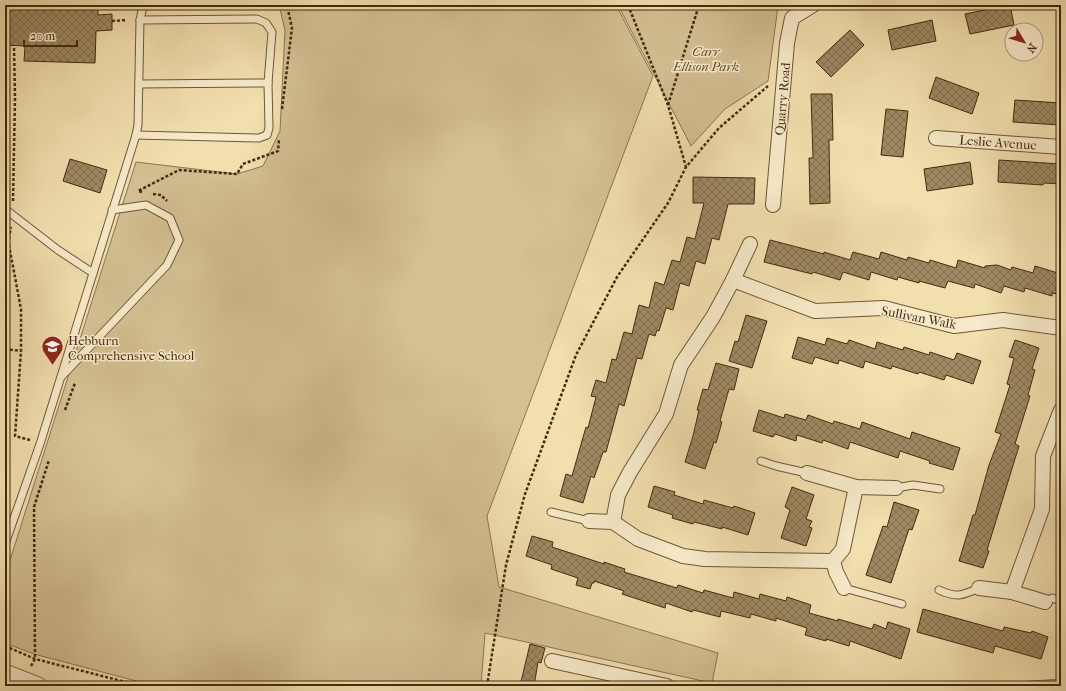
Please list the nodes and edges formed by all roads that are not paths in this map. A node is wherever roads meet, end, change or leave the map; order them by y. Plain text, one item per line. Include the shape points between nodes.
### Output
1 (813, 5) edge
2 (142, 11) dead end
3 (140, 20) junction
4 (268, 83) junction
5 (139, 84) junction
6 (136, 135) junction
7 (936, 138) dead end
8 (1061, 147) edge
9 (773, 205) dead end
10 (5, 209) edge
11 (112, 210) junction
12 (750, 244) dead end
13 (93, 273) junction
14 (733, 280) junction
15 (1061, 328) edge
16 (61, 378) junction
17 (1061, 410) edge
18 (761, 461) dead end
19 (807, 473) joint
20 (856, 486) junction
21 (896, 488) joint
22 (940, 489) dead end
23 (551, 512) dead end
24 (589, 521) joint
25 (613, 522) junction
26 (5, 544) edge
27 (834, 562) junction
28 (844, 588) joint
29 (979, 588) joint
30 (939, 590) dead end
31 (1012, 592) junction
32 (1061, 601) edge
33 (1045, 602) joint
34 (902, 604) dead end
35 (552, 661) dead end
36 (5, 673) edge
37 (31, 684) edge
38 (667, 686) edge

1 - 9 street, Quarry Road via 792,18 784,71
2 - 3 lane
3 - 4 lane via 257,19 266,23 272,32
3 - 5 lane
4 - 5 lane
4 - 6 lane via 267,135 259,138
5 - 6 lane
6 - 11 lane
7 - 8 street, Leslie Avenue
10 - 13 lane
11 - 13 lane
11 - 16 lane via 146,206 170,218 179,240 167,265
12 - 14 street
13 - 16 lane
14 - 15 street, Sullivan Walk via 815,311 884,308 954,326 1003,320
14 - 25 street via 713,317 681,365 666,414 618,495
16 - 26 lane
17 - 31 street via 1043,456 1042,509
18 - 19 lane
19 - 20 street
20 - 21 street
20 - 27 street via 843,549
21 - 22 lane via 913,485
23 - 24 lane
24 - 25 street
25 - 27 street via 638,539 683,556 705,559
27 - 28 street
28 - 34 lane
29 - 30 lane via 964,595 952,596
29 - 31 street
31 - 33 street
32 - 33 lane via 1052,598
35 - 38 street
36 - 37 street

